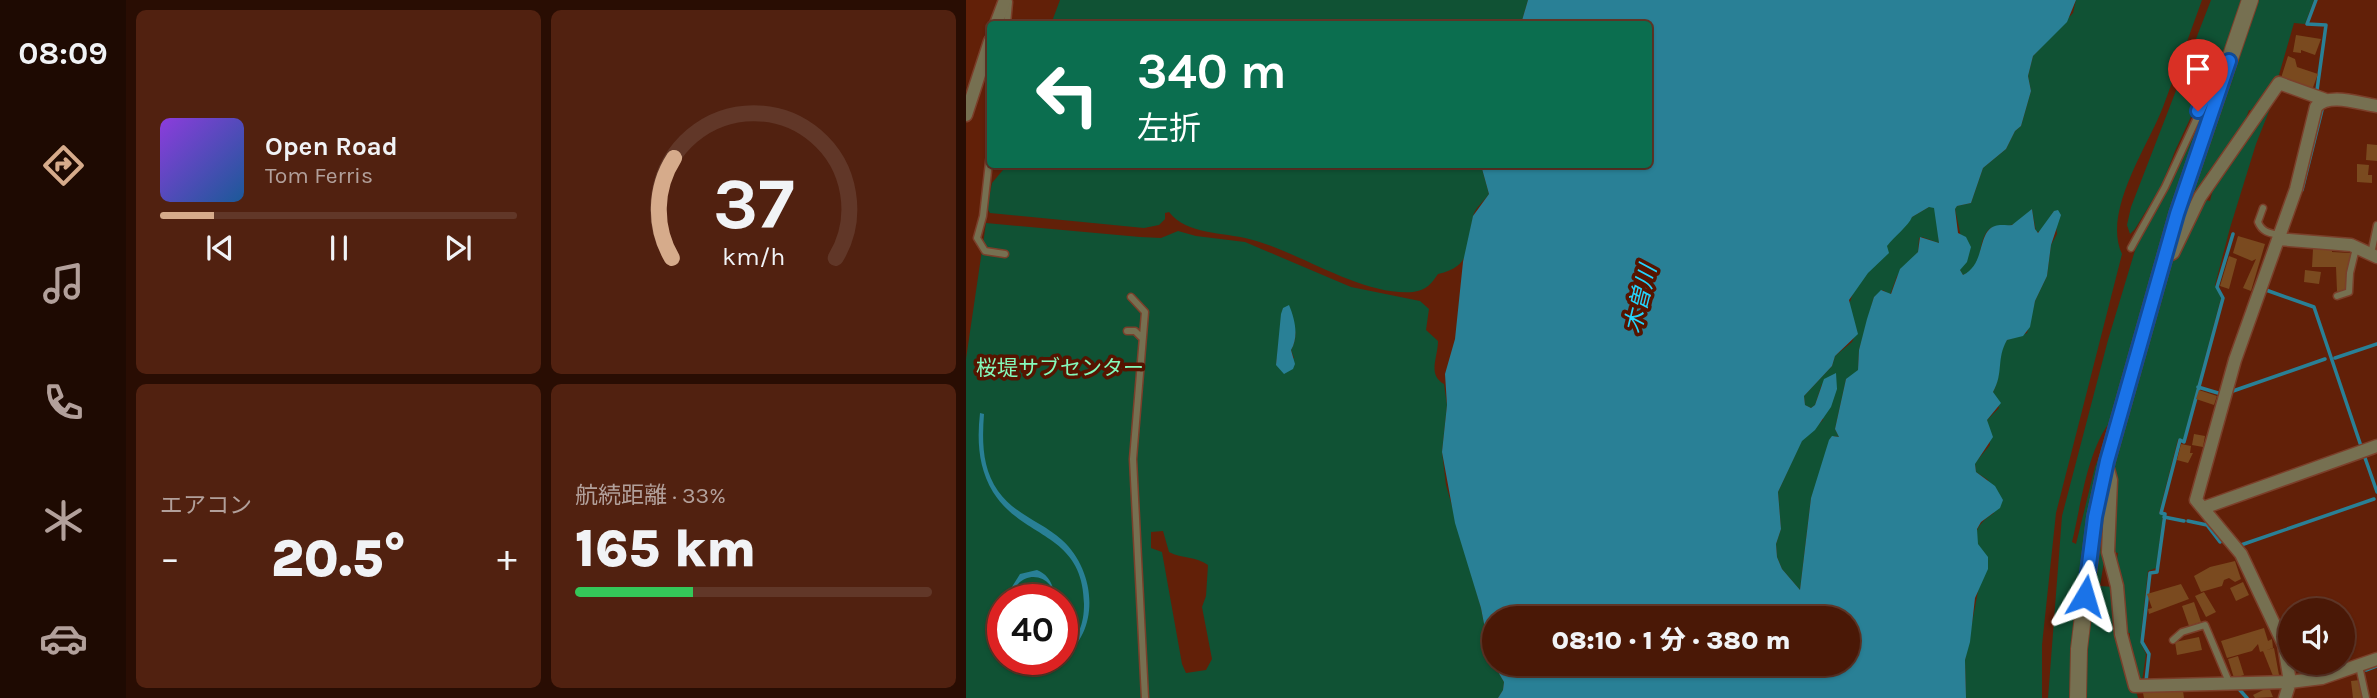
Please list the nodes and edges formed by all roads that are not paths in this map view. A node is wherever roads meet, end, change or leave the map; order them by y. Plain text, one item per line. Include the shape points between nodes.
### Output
1 (1007, 0) edge
2 (2250, 0) edge
3 (997, 21) edge
4 (1007, 21) edge
5 (987, 50) edge
6 (2229, 61) junction
7 (2326, 100) junction
8 (2377, 106) edge
9 (966, 115) edge
10 (988, 168) edge
11 (2263, 208) dead end
12 (2377, 225) edge
13 (2279, 237) junction
14 (2132, 248) dead end
15 (2356, 248) junction
16 (1004, 254) dead end
17 (2374, 255) edge
18 (2164, 259) junction
19 (2337, 296) dead end
20 (1131, 298) dead end
21 (1127, 331) dead end
22 (1142, 338) junction
23 (2377, 446) edge
24 (2107, 461) junction
25 (2203, 508) junction
26 (2174, 640) dead end
27 (2377, 659) edge
28 (2359, 665) junction
29 (2229, 682) junction
30 (2290, 682) junction
31 (1145, 698) edge
32 (2078, 698) edge
33 (2285, 698) edge
34 (2366, 698) edge

1 - 3 street
1 - 4 lane
2 - 6 street
5 - 9 street
6 - 14 lane via 2219,67
6 - 18 street
7 - 8 street
7 - 13 street via 2316,107
7 - 18 street via 2278,83 2200,197 2173,253
10 - 16 lane via 977,238 985,251
11 - 13 lane via 2260,226
12 - 17 lane
13 - 15 street
13 - 25 street via 2235,360 2196,499
15 - 17 street
15 - 19 lane via 2349,292
18 - 24 street
20 - 22 lane via 1144,313
21 - 22 lane
22 - 31 lane via 1133,459
23 - 25 street
24 - 29 street via 2108,552 2117,586 2121,634 2136,686
24 - 32 street via 2095,517
25 - 30 street via 2241,554 2284,645
26 - 29 lane via 2182,632 2205,625
27 - 28 street
28 - 30 street via 2322,678
28 - 34 lane
29 - 30 street
30 - 33 street

